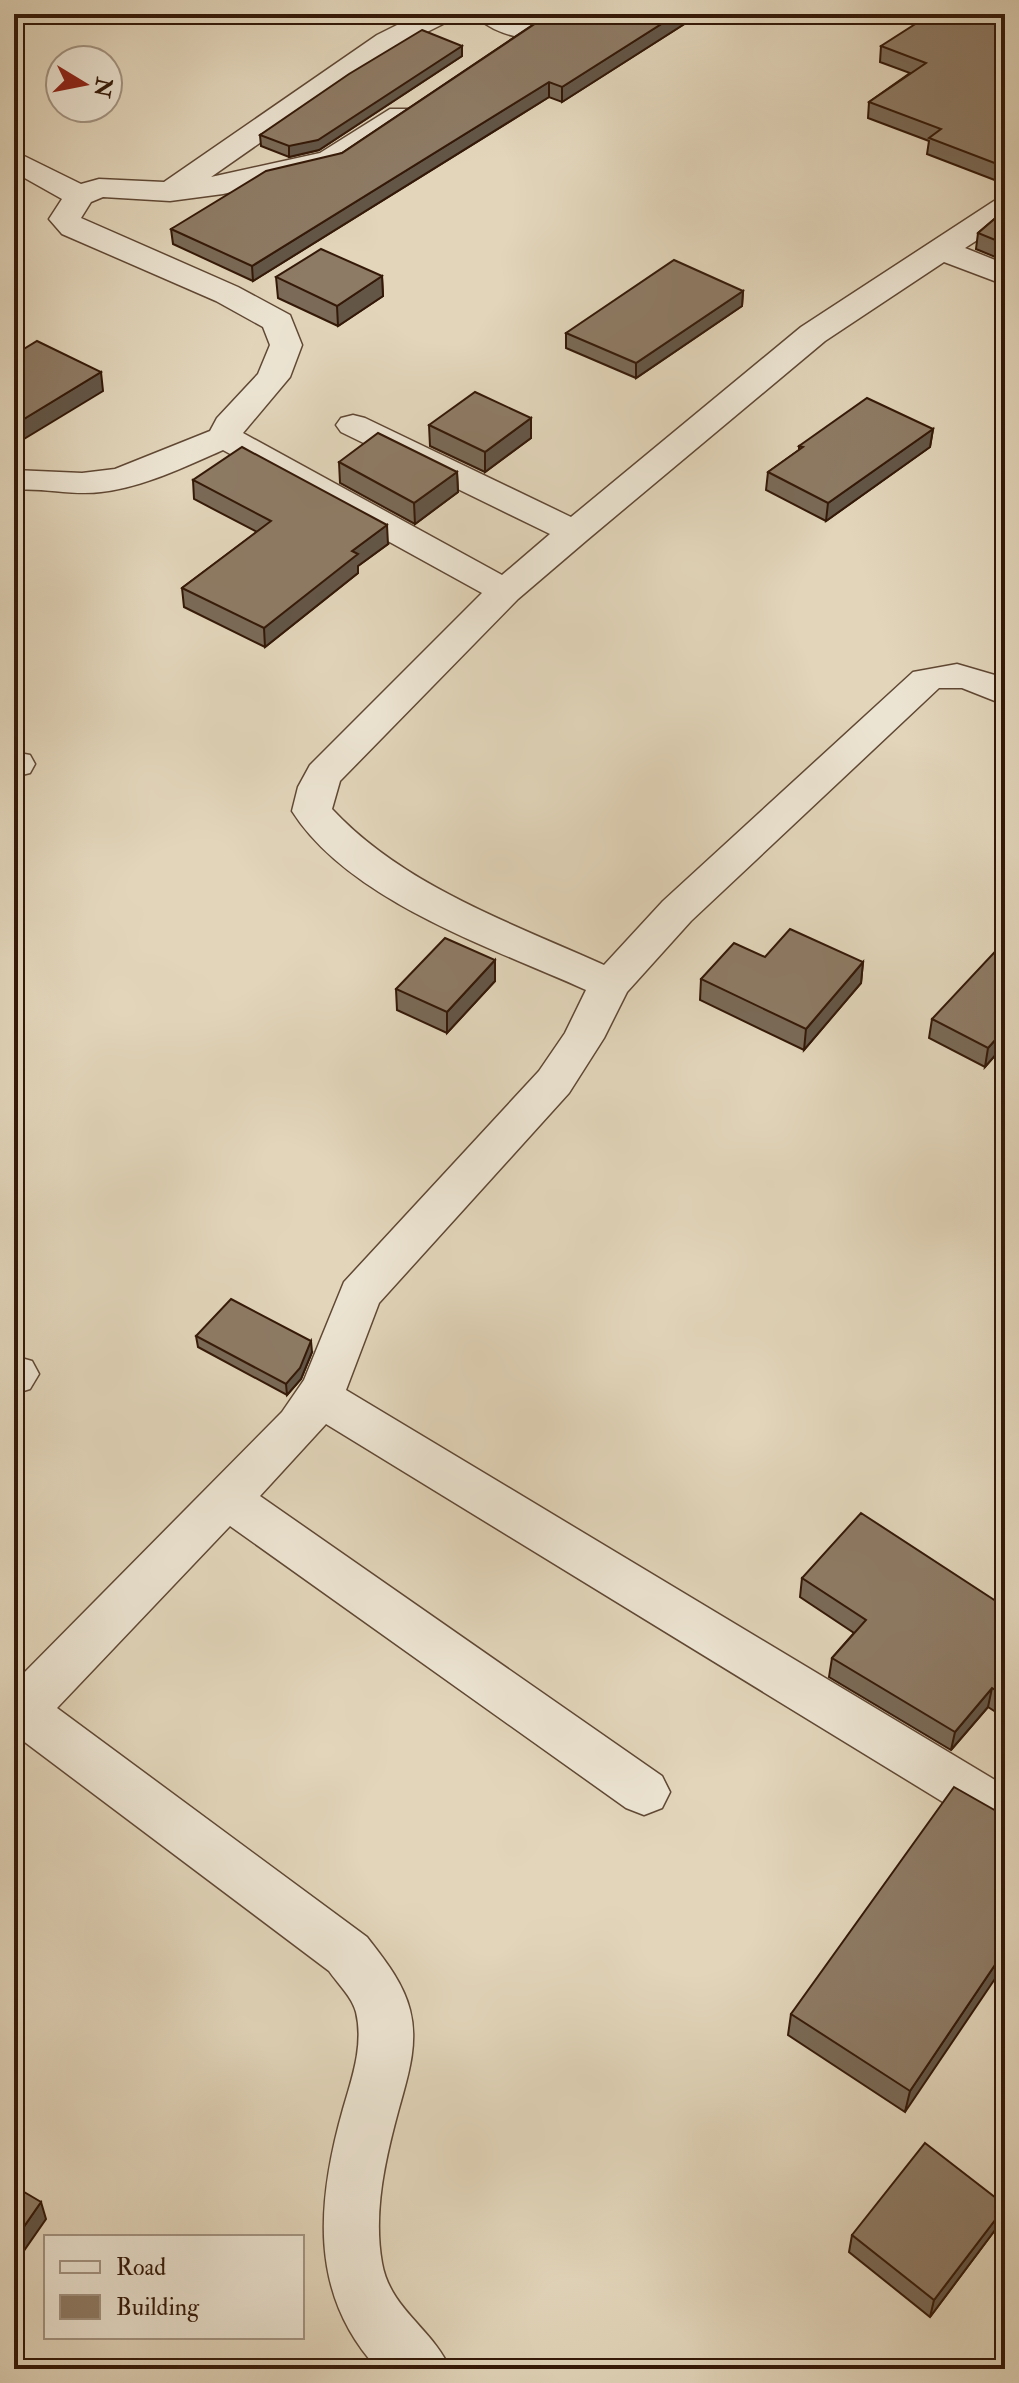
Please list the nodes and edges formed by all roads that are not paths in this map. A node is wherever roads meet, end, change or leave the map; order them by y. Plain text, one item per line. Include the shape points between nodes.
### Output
1 (441, 14) edge
2 (489, 14) edge
3 (499, 49) edge
4 (370, 81) junction
5 (278, 117) junction
6 (355, 145) junction
7 (14, 160) edge
8 (170, 192) junction
9 (79, 196) junction
10 (1005, 208) edge
11 (942, 250) junction
12 (1005, 275) edge
13 (353, 425) dead end
14 (225, 437) junction
15 (14, 480) edge
16 (574, 532) junction
17 (505, 591) junction
18 (1005, 693) edge
19 (610, 984) junction
20 (319, 1397) junction
21 (227, 1498) junction
22 (19, 1707) edge
23 (644, 1792) dead end
24 (1005, 1813) edge
25 (420, 2369) edge

1 - 4 street via 387,41
2 - 3 street via 526,31
4 - 5 street
4 - 6 street via 421,102
5 - 6 street
5 - 8 street
6 - 8 street via 330,160 291,170
7 - 9 street
8 - 9 street via 99,188
9 - 14 street via 65,219 73,227 278,322 286,345 273,377 229,425
10 - 11 street
11 - 12 street
11 - 16 street via 813,334
13 - 16 street
14 - 15 street via 134,474 83,483 39,477
14 - 17 street
16 - 17 street
17 - 19 street via 324,774 312,811 345,848 405,886
18 - 19 street via 962,675 926,680 677,911
19 - 20 street via 554,1082 360,1294 340,1356
20 - 21 street via 283,1448
20 - 24 street
21 - 22 street
21 - 23 street
22 - 25 street via 348,1954 370,1984 388,2034 365,2131 350,2225 352,2254 368,2309

